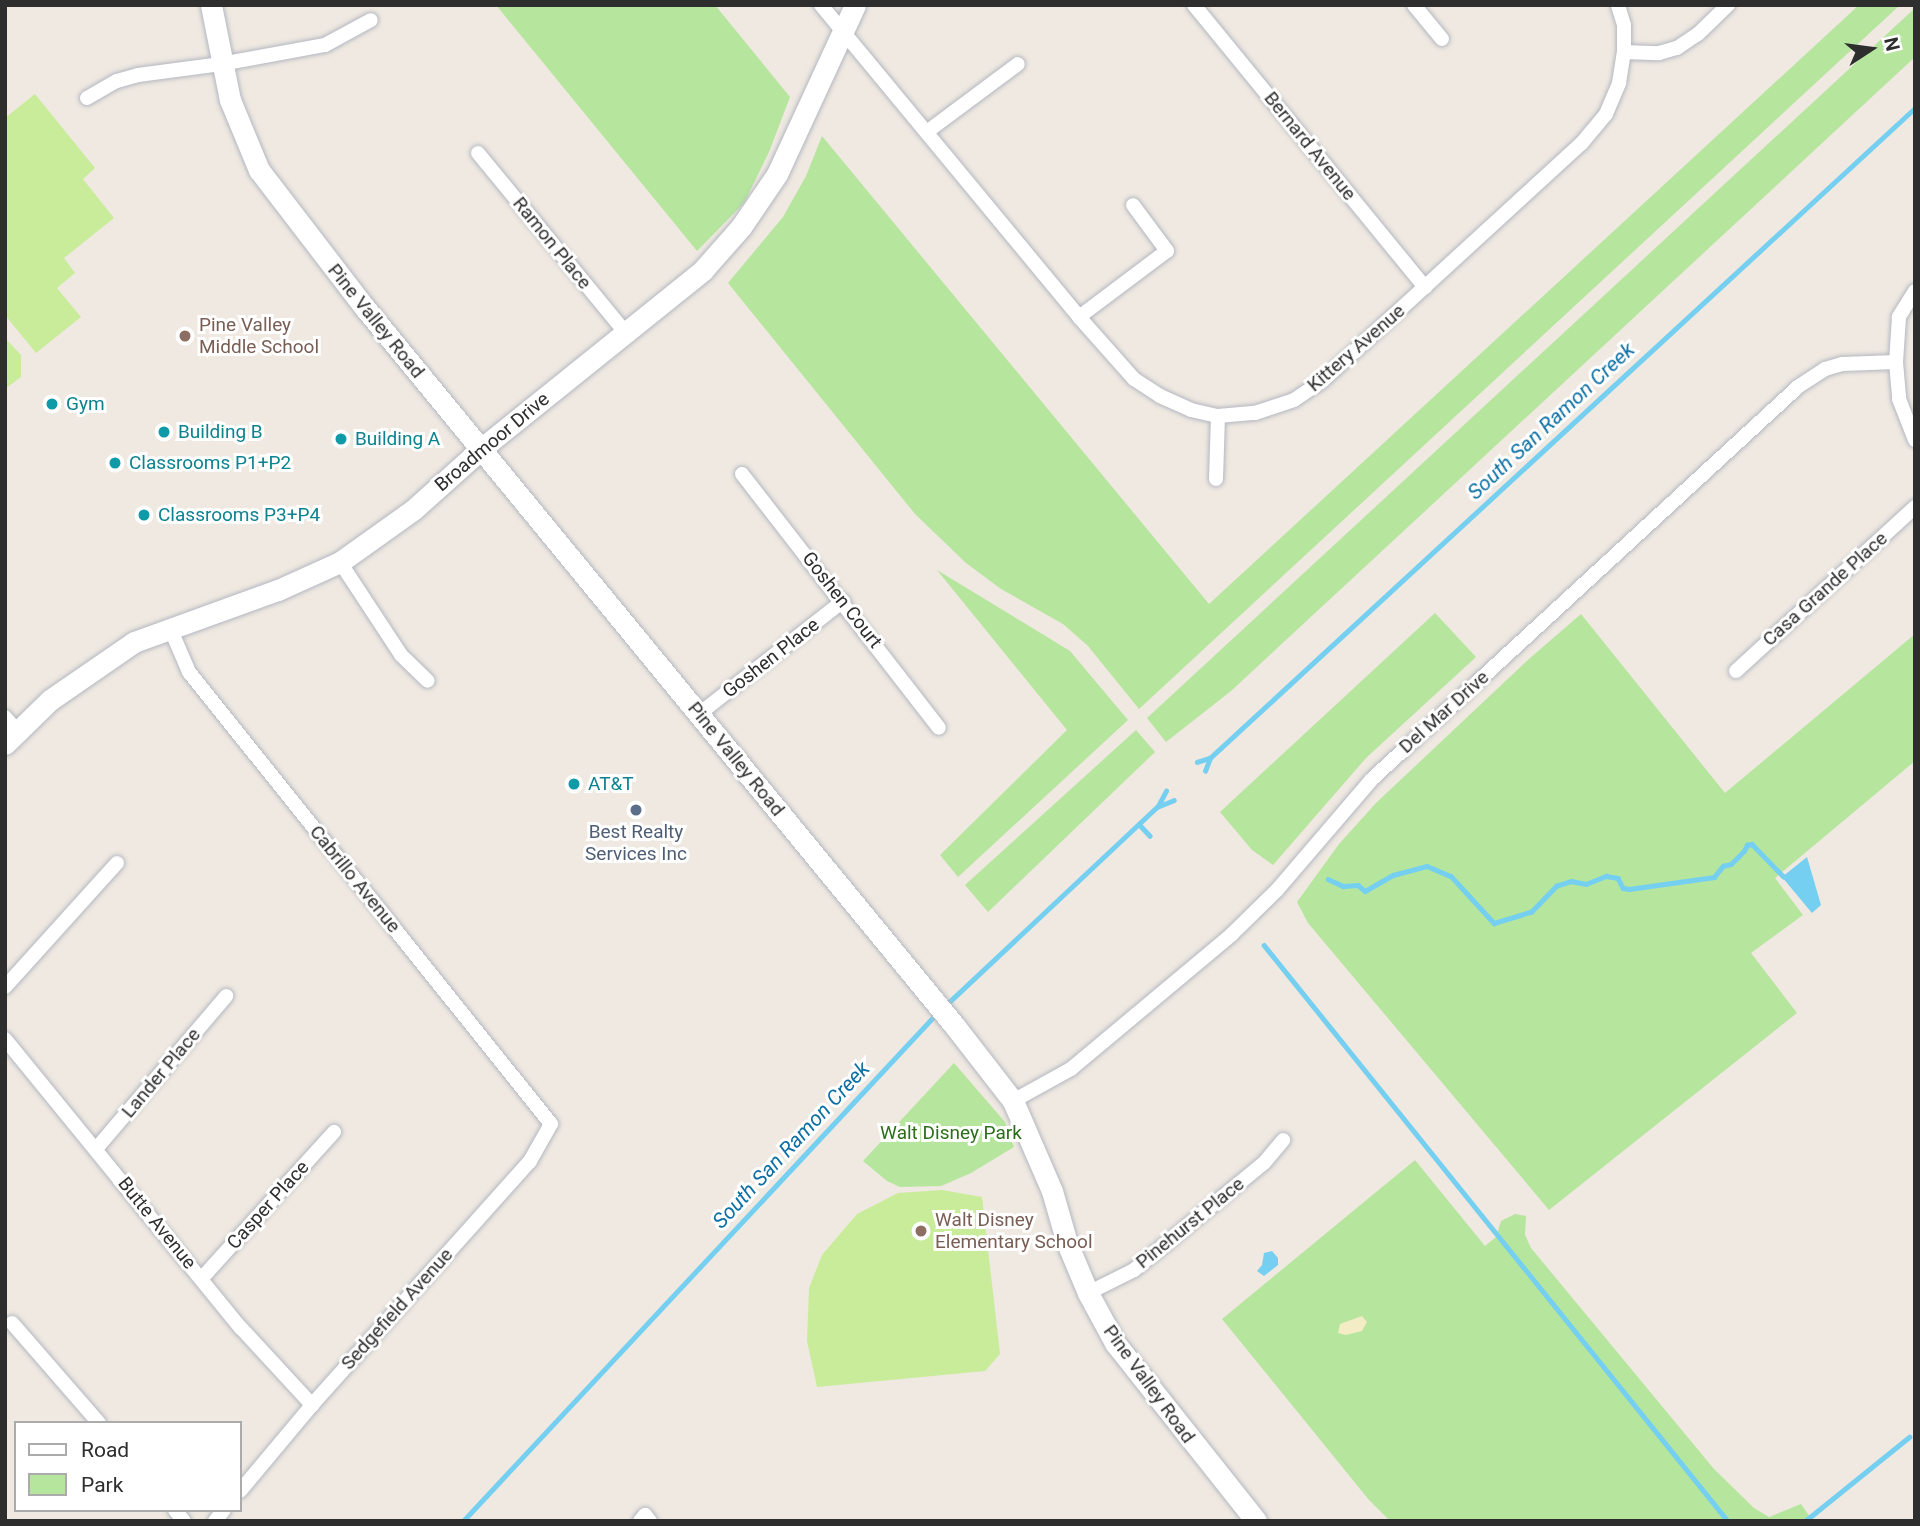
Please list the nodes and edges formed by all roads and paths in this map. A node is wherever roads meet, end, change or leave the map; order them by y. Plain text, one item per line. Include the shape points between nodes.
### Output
1 (211, 5) edge
2 (821, 5) edge
3 (855, 5) edge
4 (1194, 5) edge
5 (1414, 5) edge
6 (1618, 5) edge
7 (1728, 5) edge
8 (371, 20) dead end
9 (842, 28) junction
10 (1442, 39) dead end
11 (1624, 52) junction
12 (221, 64) junction
13 (1018, 64) dead end
14 (87, 98) dead end
15 (928, 131) junction
16 (478, 153) dead end
17 (1133, 205) dead end
18 (1425, 287) junction
19 (1915, 291) edge
20 (1079, 317) junction
21 (625, 332) junction
22 (1896, 362) junction
23 (1219, 416) junction
24 (1915, 440) edge
25 (482, 448) junction
26 (742, 474) dead end
27 (1216, 479) dead end
28 (1915, 507) edge
29 (340, 562) junction
30 (843, 601) junction
31 (170, 628) junction
32 (1736, 671) dead end
33 (428, 681) dead end
34 (699, 715) junction
35 (939, 728) dead end
36 (9, 731) edge
37 (117, 863) dead end
38 (5, 988) edge
39 (226, 996) dead end
40 (5, 1039) edge
41 (1013, 1101) junction
42 (551, 1124) joint
43 (334, 1132) dead end
44 (1283, 1140) dead end
45 (96, 1149) junction
46 (202, 1278) junction
47 (1088, 1293) junction
48 (12, 1323) dead end
49 (312, 1405) junction
50 (97, 1421) edge
51 (242, 1490) edge
52 (640, 1521) edge
53 (649, 1521) edge
54 (1256, 1521) edge

1 - 12 street, Pine Valley Road
2 - 9 street, Kittery Avenue
3 - 9 street, Broadmoor Drive
4 - 18 street, Bernard Avenue
5 - 10 street
6 - 11 street, Kittery Avenue
7 - 11 street via 1677,48 1659,53
8 - 12 street via 326,45
9 - 15 street, Kittery Avenue
9 - 21 street, Broadmoor Drive via 777,174 741,228 703,270
11 - 18 street, Kittery Avenue via 1619,83 1606,114 1581,144
12 - 14 street via 117,80
12 - 25 street, Pine Valley Road via 230,100 259,170 365,308
13 - 15 street
15 - 20 street, Kittery Avenue
16 - 21 street, Ramon Place
17 - 20 street via 1167,251
18 - 23 street, Kittery Avenue via 1322,381 1294,400 1255,413
19 - 22 street via 1899,317
20 - 23 street, Kittery Avenue via 1134,379 1191,410
21 - 25 street, Broadmoor Drive
22 - 24 street via 1899,399
22 - 41 street, Del Mar Drive via 1834,366 1799,386 1372,779 1277,890 1231,935 1070,1069
23 - 27 street
25 - 29 street, Broadmoor Drive via 412,510
25 - 34 street, Pine Valley Road
26 - 30 street, Goshen Court
28 - 32 street, Casa Grande Place
29 - 31 street, Broadmoor Drive via 278,590
29 - 33 street via 401,655
30 - 34 street, Goshen Place
30 - 35 street, Goshen Court
31 - 36 street, Broadmoor Drive via 134,642 96,666
31 - 42 street, Cabrillo Avenue via 189,672
34 - 41 street, Pine Valley Road
37 - 38 street
39 - 45 street, Lander Place
40 - 45 street, Butte Avenue
41 - 47 street, Pine Valley Road via 1052,1191
42 - 49 street, Sedgefield Avenue via 530,1161
43 - 46 street, Casper Place
44 - 47 street, Pinehurst Place via 1264,1163 1134,1270
45 - 46 street, Butte Avenue
46 - 49 street, Butte Avenue
47 - 54 street, Pine Valley Road via 1115,1343
48 - 50 street
49 - 51 street, Sedgefield Avenue
52 - 53 street via 645,1515

